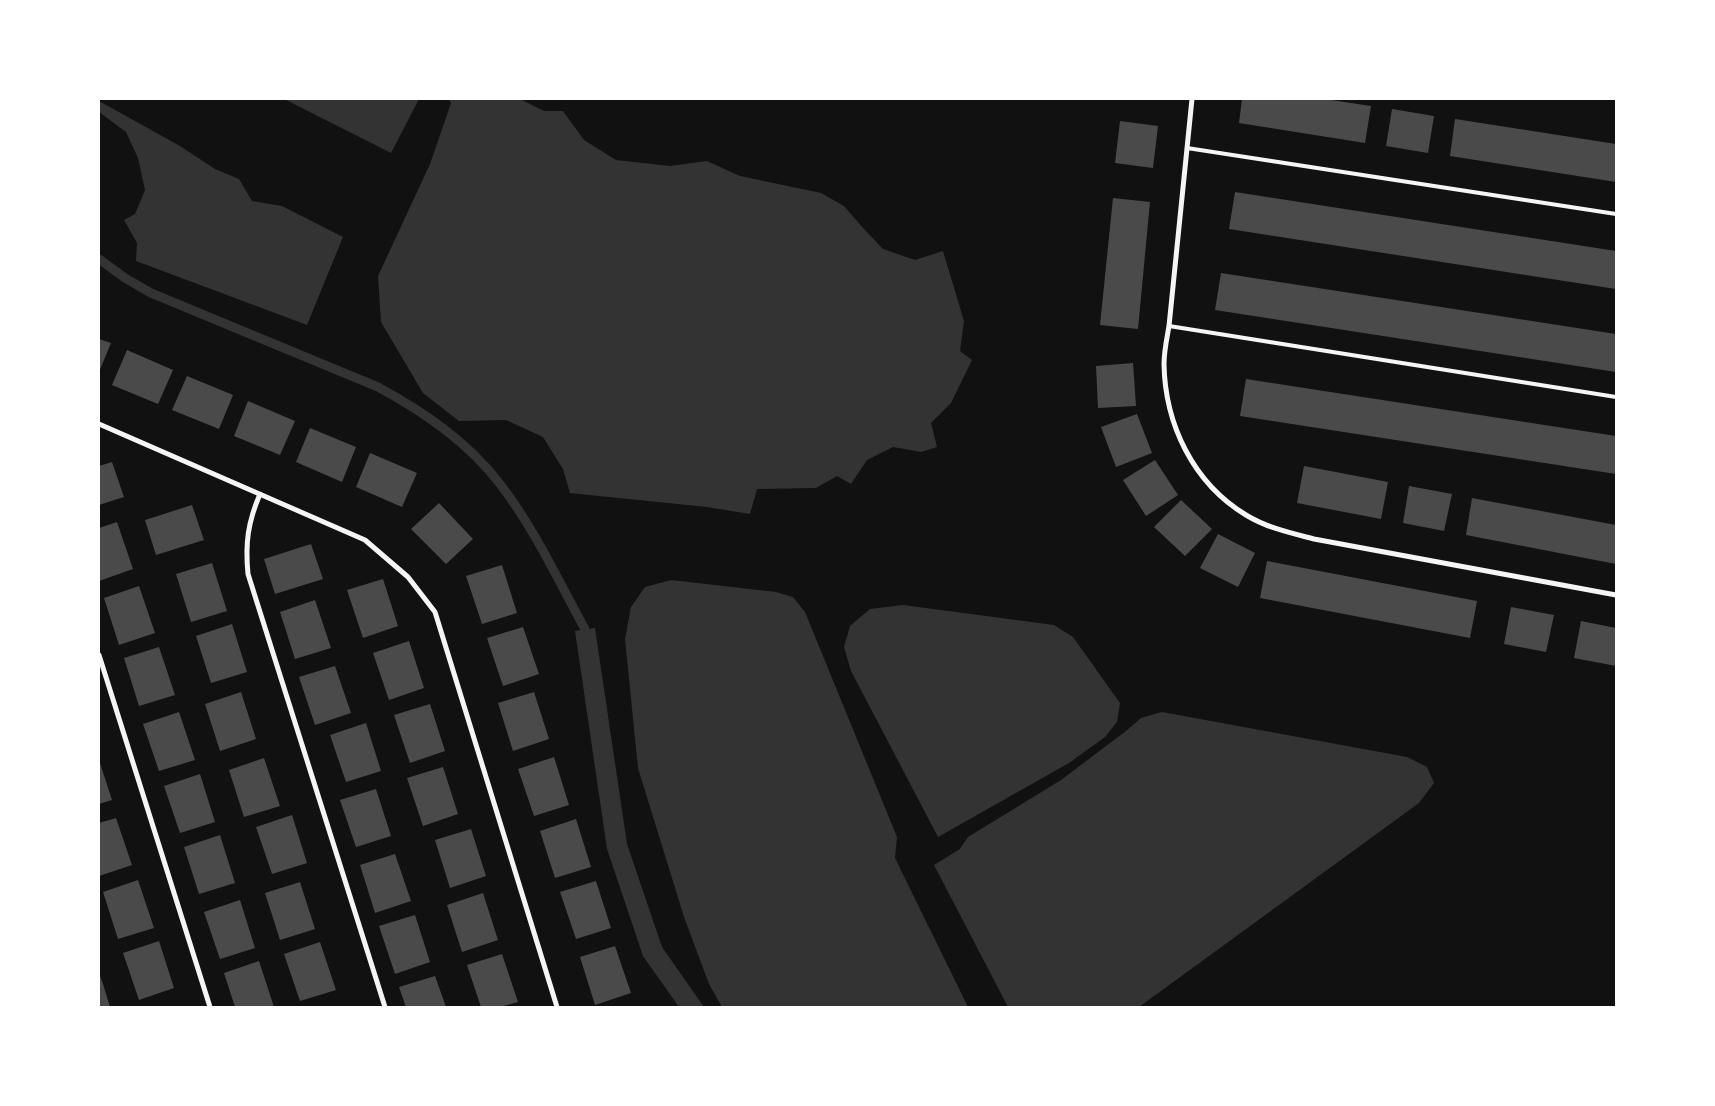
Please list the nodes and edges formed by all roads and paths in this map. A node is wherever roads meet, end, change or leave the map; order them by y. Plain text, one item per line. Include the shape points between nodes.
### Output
1 (1192, 99) edge
2 (1187, 148) junction
3 (1616, 214) edge
4 (1169, 326) junction
5 (1616, 397) edge
6 (99, 424) edge
7 (260, 494) junction
8 (1616, 595) edge
9 (99, 655) edge
10 (210, 1007) edge
11 (384, 1007) edge
12 (557, 1007) edge

1 - 2 street
2 - 3 lane
2 - 4 street
4 - 5 lane
4 - 8 street via 1164,362 1166,398 1176,433 1193,465 1217,493 1246,515 1279,530 1314,539
6 - 7 street
7 - 11 street via 247,533 248,574
7 - 12 street via 365,540 408,577 435,612
9 - 10 street

